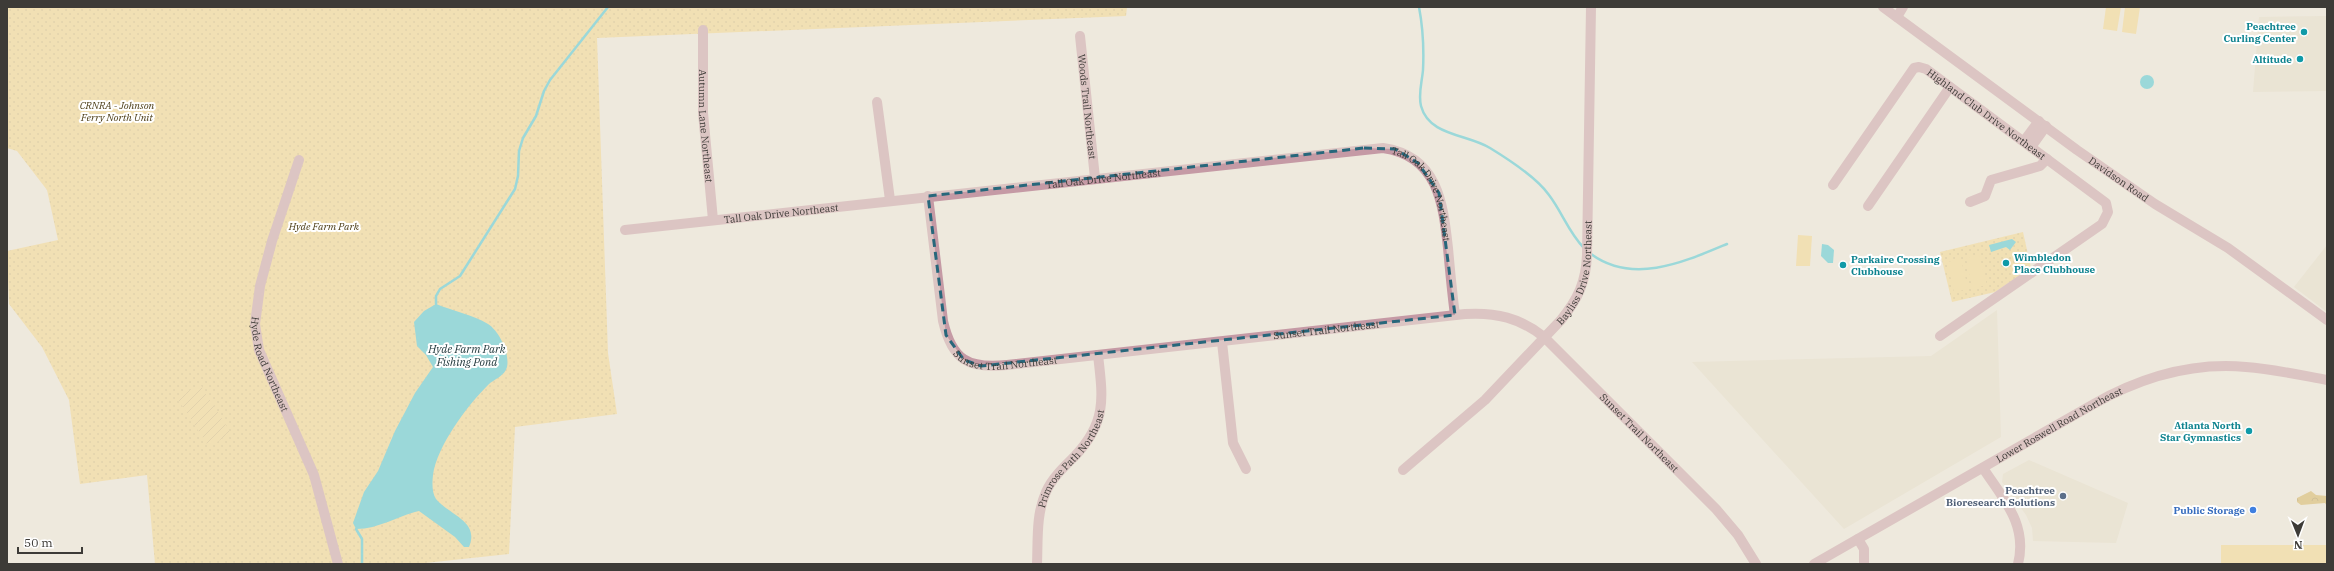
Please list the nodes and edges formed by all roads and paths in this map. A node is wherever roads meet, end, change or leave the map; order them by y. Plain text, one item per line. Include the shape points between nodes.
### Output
1 (1591, 7) edge
2 (1883, 7) edge
3 (1903, 7) edge
4 (1897, 17) junction
5 (703, 30) dead end
6 (1080, 36) dead end
7 (1950, 87) junction
8 (877, 102) dead end
9 (2042, 124) junction
10 (2027, 144) junction
11 (2046, 159) junction
12 (299, 160) dead end
13 (1095, 178) junction
14 (1832, 185) dead end
15 (928, 196) junction
16 (890, 200) junction
17 (1970, 202) dead end
18 (1868, 206) dead end
19 (713, 220) junction
20 (625, 230) dead end
21 (1455, 315) junction
22 (2327, 320) edge
23 (1940, 336) dead end
24 (1544, 337) junction
25 (1222, 342) junction
26 (1098, 355) junction
27 (2327, 380) edge
28 (1983, 468) junction
29 (1246, 469) dead end
30 (1403, 470) dead end
31 (1858, 539) junction
32 (338, 564) edge
33 (1037, 564) edge
34 (1756, 564) edge
35 (1814, 564) edge
36 (1864, 564) edge
37 (2018, 564) edge

1 - 24 street, Bayliss Drive Northeast via 1586,270 1584,283 1572,306
2 - 4 street, Davidson Road
3 - 4 street
4 - 9 street, Davidson Road
5 - 19 street, Autumn Lane Northeast via 703,113
6 - 13 street, Woods Trail Northeast
7 - 10 street, Highland Club Drive Northeast
7 - 14 street, Highland Club Drive Northeast via 1926,69 1914,68
7 - 18 street
8 - 16 street
9 - 10 street
9 - 22 street, Davidson Road via 2155,204 2228,248
10 - 11 street, Highland Club Drive Northeast
11 - 17 street via 2040,166 1991,180 1985,196
11 - 23 street, Highland Club Drive Northeast via 2106,203 2108,212 2102,224
12 - 32 street, Hyde Road Northeast via 272,241 260,286 255,324 259,350 314,475
13 - 15 street, Tall Oak Drive Northeast
13 - 21 street, Tall Oak Drive Northeast via 1364,148 1394,150 1412,157 1418,163 1432,180 1440,197
15 - 16 street, Tall Oak Drive Northeast
15 - 26 street, Sunset Trail Northeast via 943,321 951,346 964,360 971,364 991,367
16 - 19 street, Tall Oak Drive Northeast
19 - 20 street, Tall Oak Drive Northeast
21 - 24 street, Sunset Trail Northeast via 1478,313 1514,318 1532,327
21 - 25 street, Sunset Trail Northeast
24 - 30 street, Bayliss Drive Northeast via 1480,404
24 - 34 street, Sunset Trail Northeast via 1716,509 1738,535
25 - 26 street, Sunset Trail Northeast
25 - 29 street via 1234,443
26 - 33 street, Primrose Path Northeast via 1102,394 1100,418 1086,445 1047,490 1040,508
27 - 28 street, Lower Roswell Road Northeast via 2237,366 2198,368 2161,374 2112,393
28 - 31 street, Lower Roswell Road Northeast
28 - 37 street via 2016,519 2022,542
31 - 35 street, Lower Roswell Road Northeast
31 - 36 street via 1864,550

